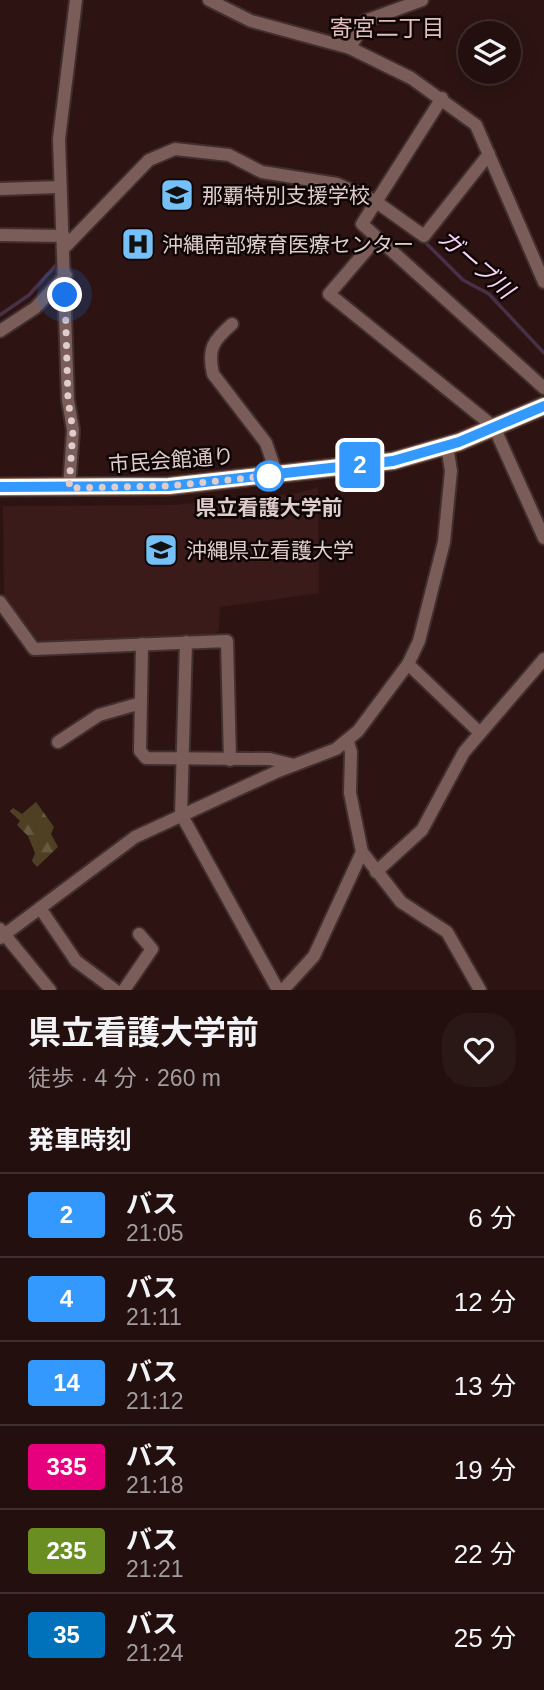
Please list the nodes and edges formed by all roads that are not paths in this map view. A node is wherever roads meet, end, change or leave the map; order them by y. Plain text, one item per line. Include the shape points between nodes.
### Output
1 (76, 0) edge
2 (209, 0) edge
3 (422, 0) edge
4 (350, 48) junction
5 (442, 98) junction
6 (489, 154) junction
7 (59, 187) junction
8 (0, 189) edge
9 (374, 201) junction
10 (0, 235) edge
11 (377, 238) junction
12 (65, 244) junction
13 (66, 269) junction
14 (544, 282) edge
15 (232, 324) dead end
16 (0, 331) edge
17 (544, 388) edge
18 (544, 406) edge
19 (494, 427) junction
20 (447, 446) junction
21 (276, 475) junction
22 (0, 487) edge
23 (69, 488) junction
24 (544, 538) edge
25 (0, 602) edge
26 (186, 642) junction
27 (142, 644) junction
28 (544, 659) edge
29 (408, 664) junction
30 (141, 703) junction
31 (479, 732) junction
32 (348, 741) junction
33 (58, 742) dead end
34 (184, 760) junction
35 (230, 760) junction
36 (294, 765) junction
37 (181, 814) junction
38 (362, 852) junction
39 (376, 872) junction
40 (40, 908) junction
41 (2, 934) edge
42 (138, 934) dead end
43 (50, 990) edge
44 (116, 990) edge
45 (124, 990) edge
46 (281, 990) edge
47 (480, 990) edge

1 - 7 street via 59,139
2 - 4 street via 251,21
3 - 4 street via 365,21
4 - 5 street
5 - 6 street via 476,125
5 - 9 street
6 - 9 street via 424,236
6 - 14 street
7 - 8 street
7 - 12 street
9 - 11 street via 362,224
9 - 12 street via 337,184 262,172 229,155 174,149 149,160
10 - 12 street
11 - 17 street
11 - 19 street via 329,294
12 - 13 street
13 - 16 street via 35,308
13 - 23 street via 68,400 73,430
15 - 21 street via 214,340 213,374 267,443
18 - 19 main road, 市民会館通り
19 - 20 main road, 市民会館通り
19 - 24 street
20 - 21 main road, 市民会館通り via 393,461
20 - 29 street via 451,471 444,542 430,604
21 - 23 main road, 市民会館通り via 169,486
22 - 23 main road, 市民会館通り
25 - 27 street via 34,649
26 - 27 street
26 - 34 street
26 - 35 street via 228,641
27 - 30 street
28 - 31 street
29 - 31 street
29 - 32 street
30 - 33 street via 99,715
30 - 34 street via 140,751 146,758
31 - 39 street via 422,830
32 - 36 street
32 - 38 street via 350,793
34 - 35 street
34 - 37 street
35 - 36 street via 270,759
36 - 37 street
37 - 40 street via 135,837
37 - 46 street
38 - 39 street
38 - 46 street via 314,956
39 - 47 street via 401,901 447,932
40 - 41 street
40 - 44 street via 76,961
41 - 43 street
42 - 45 street via 152,948

